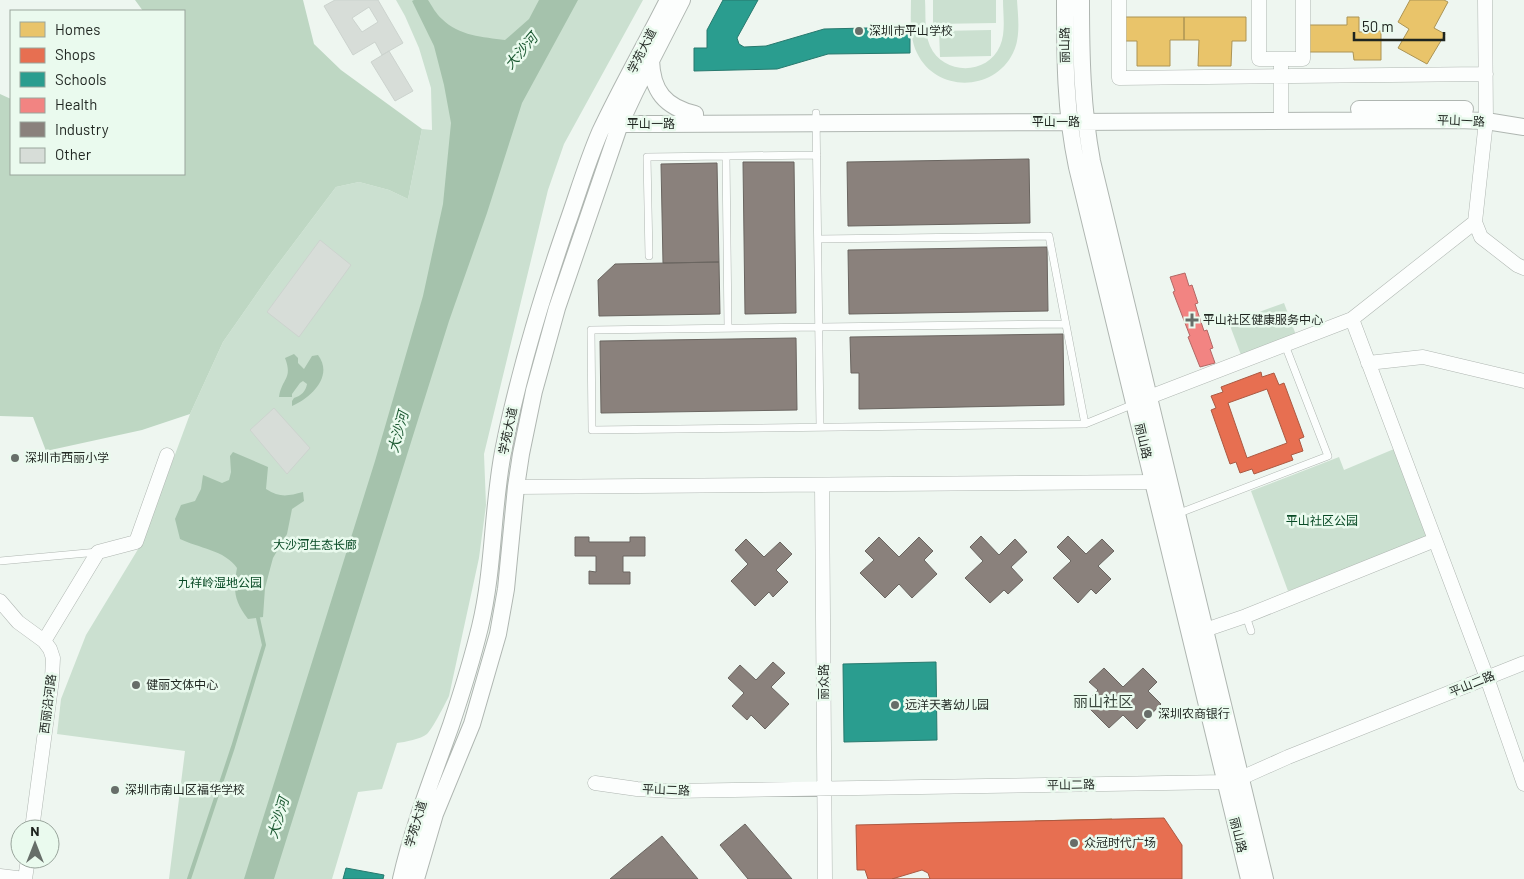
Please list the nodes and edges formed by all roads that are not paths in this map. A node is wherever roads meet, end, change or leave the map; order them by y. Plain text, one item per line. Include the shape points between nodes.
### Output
1 (668, 0) edge
2 (682, 0) edge
3 (1065, 0) edge
4 (1081, 0) edge
5 (1119, 0) edge
6 (1259, 0) edge
7 (1303, 0) edge
8 (1485, 0) edge
9 (1281, 59) junction
10 (651, 60) junction
11 (1486, 74) junction
12 (1281, 76) junction
13 (695, 114) junction
14 (1281, 115) junction
15 (1069, 116) junction
16 (1085, 116) junction
17 (1486, 116) junction
18 (1524, 117) edge
19 (816, 118) junction
20 (617, 119) junction
21 (1524, 127) edge
22 (817, 155) junction
23 (726, 156) junction
24 (1475, 222) junction
25 (818, 239) junction
26 (649, 256) dead end
27 (1524, 268) edge
28 (1352, 319) junction
29 (1065, 324) junction
30 (819, 327) junction
31 (728, 328) junction
32 (1285, 345) junction
33 (1368, 362) junction
34 (1524, 381) edge
35 (1142, 401) junction
36 (1085, 424) junction
37 (820, 427) junction
38 (167, 455) dead end
39 (1153, 482) junction
40 (822, 485) junction
41 (516, 487) junction
42 (1177, 514) junction
43 (1435, 540) junction
44 (98, 552) junction
45 (0, 562) edge
46 (0, 602) edge
47 (1246, 616) junction
48 (1205, 630) junction
49 (1251, 631) dead end
50 (44, 641) junction
51 (1524, 663) edge
52 (1487, 678) junction
53 (1233, 780) junction
54 (595, 783) dead end
55 (1524, 784) edge
56 (825, 789) junction
57 (33, 819) edge
58 (0, 876) edge
59 (26, 879) edge
60 (401, 879) edge
61 (416, 879) edge
62 (825, 879) edge
63 (1249, 879) edge
64 (1265, 879) edge

1 - 20 street, 学苑大道
2 - 10 street, 学苑大道
3 - 15 street, 丽山路
4 - 16 street, 丽山路
5 - 12 street via 1119,78
6 - 9 street via 1259,59
7 - 9 street via 1302,59
8 - 11 street
9 - 12 street
10 - 13 street via 652,78 660,94 676,108
10 - 20 street, 学苑大道
11 - 12 street
11 - 17 street
12 - 14 street
13 - 19 street, 平山一路
13 - 20 street, 平山一路
14 - 16 street, 平山一路
14 - 17 street, 平山一路 via 1458,120
15 - 16 street, 平山一路
15 - 19 street, 平山一路
15 - 35 street, 丽山路 via 1077,167
16 - 35 street, 丽山路
17 - 18 street, 平山一路
17 - 21 street, 平山一路
17 - 24 street
19 - 20 street, 平山一路
19 - 22 lane
20 - 41 street, 学苑大道 via 543,357
20 - 60 street, 学苑大道 via 592,154 522,365 499,475 481,624
22 - 23 lane
22 - 25 lane
23 - 26 lane via 647,157
23 - 31 lane
24 - 27 street via 1480,237
24 - 28 street
25 - 29 lane via 1049,236
25 - 30 lane
28 - 32 street
28 - 33 street
29 - 30 lane
29 - 36 lane
30 - 31 lane
30 - 37 lane
31 - 37 lane via 591,330 592,430
32 - 35 street
32 - 42 lane via 1328,456
33 - 34 street via 1423,356
33 - 43 street
35 - 36 lane
35 - 39 street, 丽山路
35 - 42 street, 丽山路
36 - 37 lane
38 - 44 street via 136,542
39 - 40 street
39 - 53 street, 丽山路
40 - 41 street
40 - 56 street, 丽众路
41 - 61 street, 学苑大道 via 498,634 472,724 435,814
42 - 48 street, 丽山路
43 - 47 street
43 - 52 street
44 - 45 lane
44 - 50 street
46 - 50 street via 18,622
47 - 48 street
47 - 49 lane
48 - 53 street, 丽山路
50 - 57 street, 西丽沿河路 via 50,649 53,666
51 - 52 street, 平山二路
52 - 53 street, 平山二路
52 - 55 street
53 - 56 street, 平山二路
53 - 63 street, 丽山路
53 - 64 street, 丽山路
54 - 56 street, 平山二路 via 672,791
56 - 62 street, 丽众路
58 - 59 street

